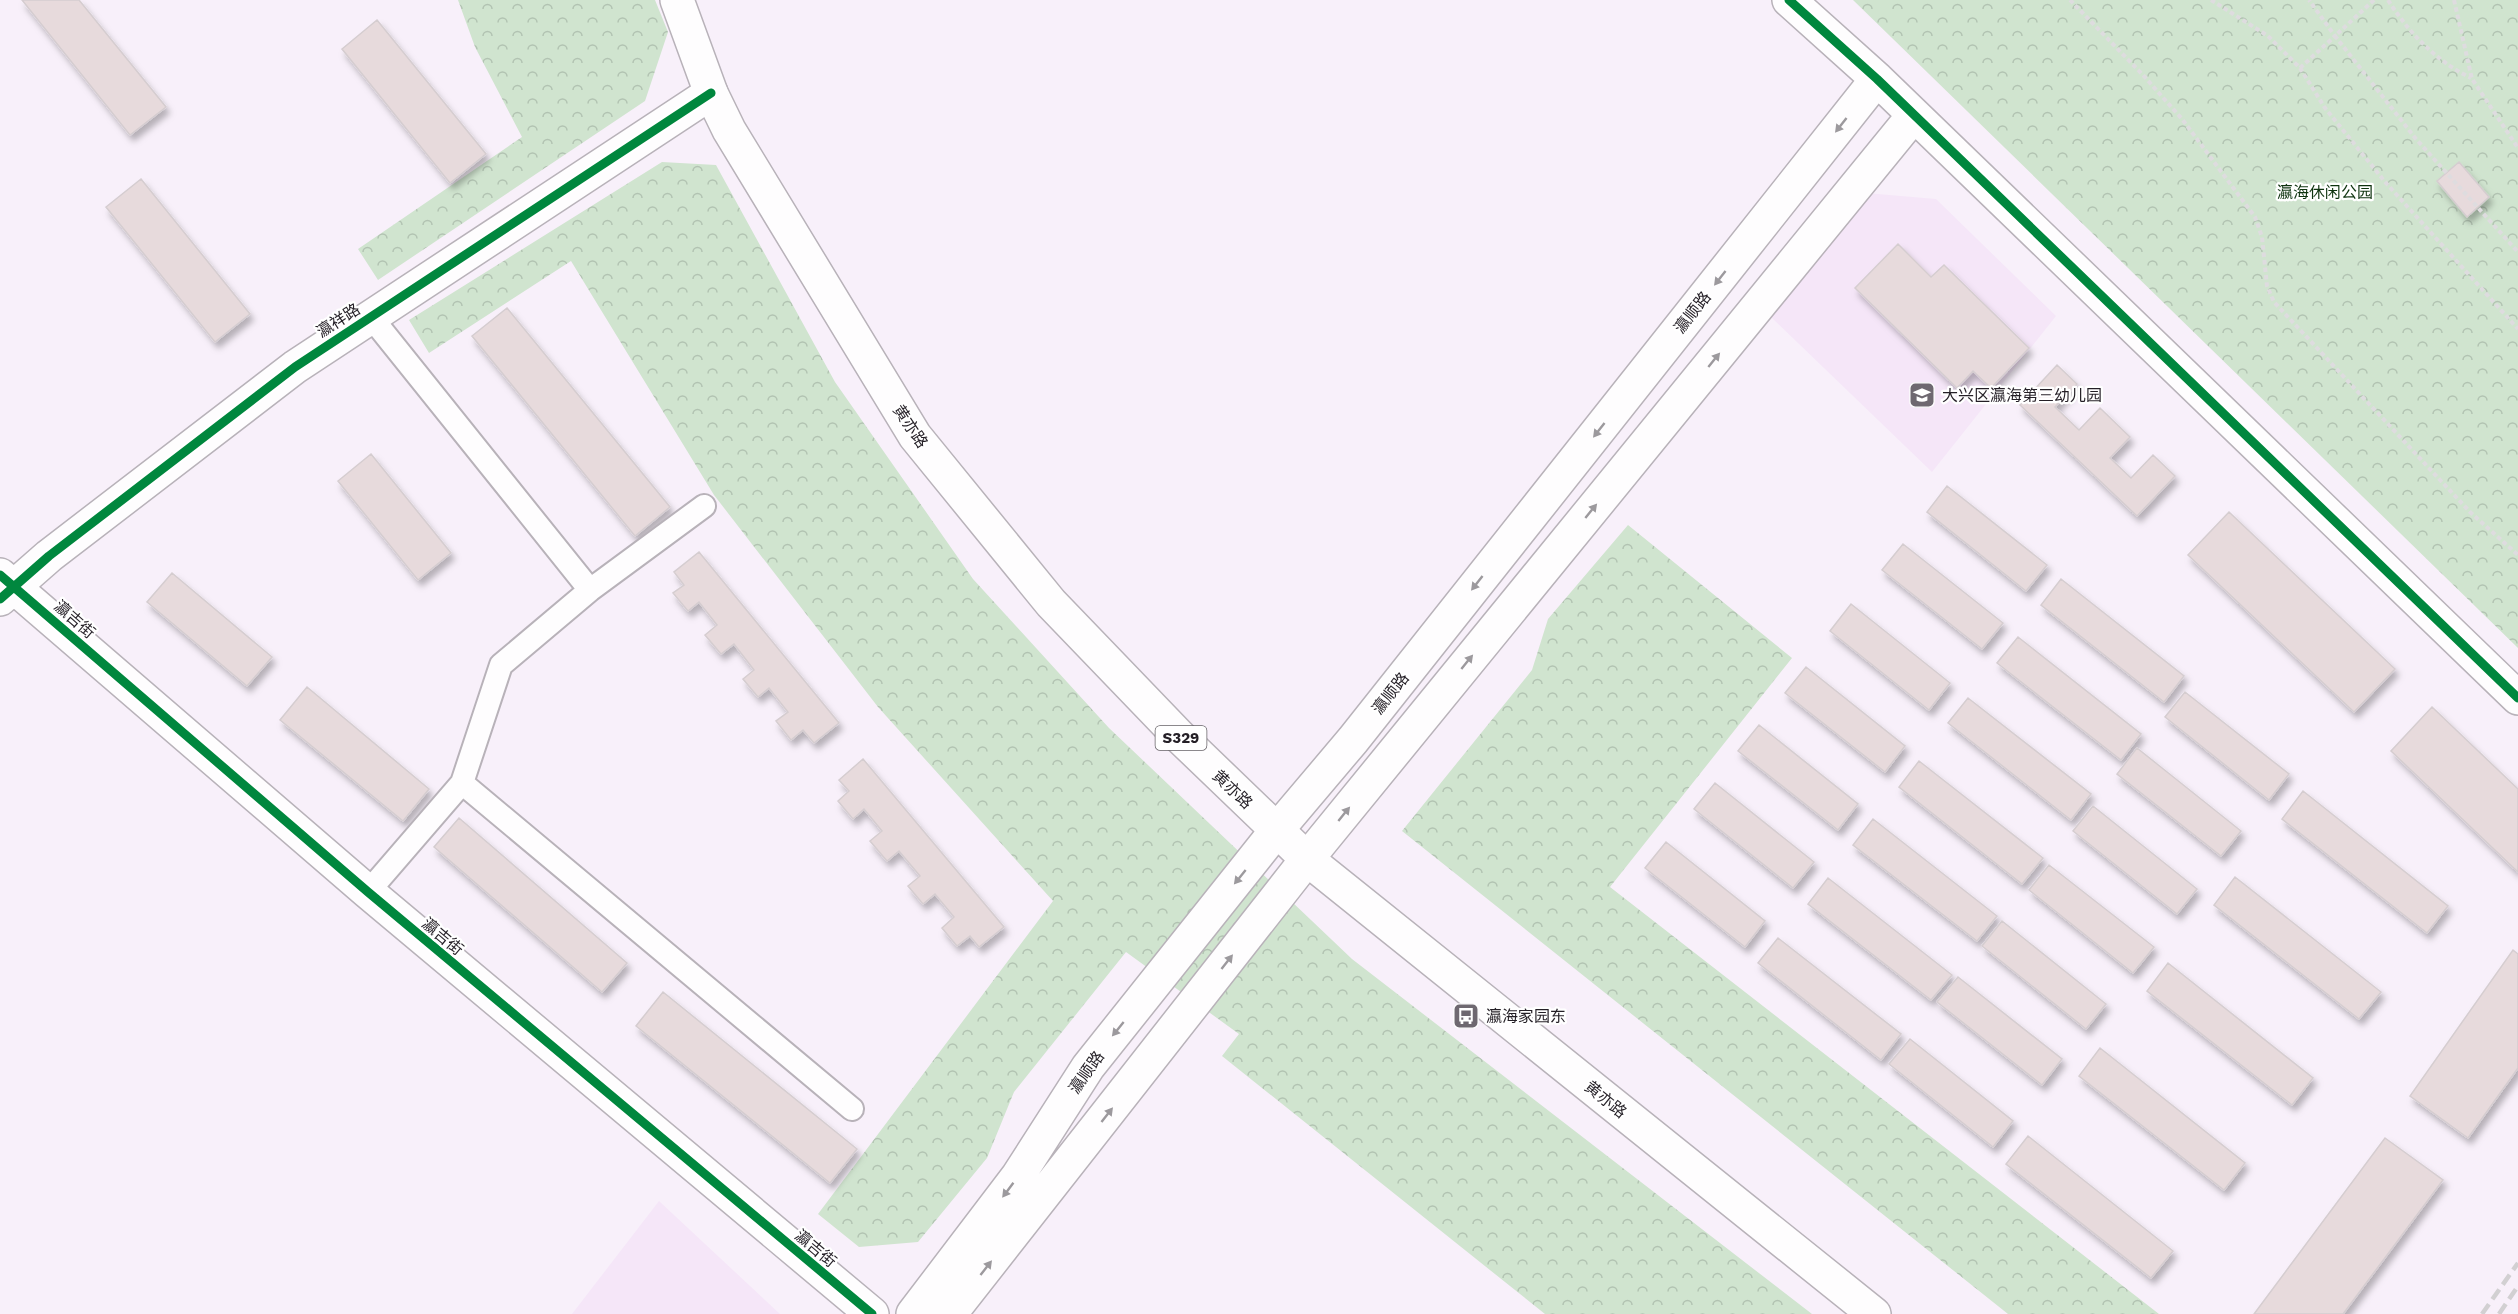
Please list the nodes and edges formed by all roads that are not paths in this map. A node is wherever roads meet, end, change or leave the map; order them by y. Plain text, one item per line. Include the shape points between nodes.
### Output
1 (677, 0) edge
2 (1789, 0) edge
3 (1877, 79) junction
4 (711, 93) junction
5 (1914, 115) junction
6 (371, 317) junction
7 (704, 506) dead end
8 (4, 587) edge
9 (590, 590) junction
10 (2518, 698) edge
11 (462, 783) junction
12 (1276, 831) junction
13 (1307, 859) junction
14 (368, 892) junction
15 (852, 1109) dead end
16 (872, 1314) edge
17 (913, 1314) edge
18 (950, 1314) edge
19 (1874, 1314) edge

1 - 4 main road, 黄亦路 / S329
2 - 3 main road
3 - 5 main road
3 -> 12 main road, 瀛顺路 via 1353,740
4 - 6 main road, 瀛祥路
4 - 12 main road, 黄亦路 / S329 via 729,130 915,436 1051,603
5 - 10 main road
13 -> 5 main road
6 - 8 main road, 瀛祥路 via 295,367
6 - 9 street
7 - 9 street
8 - 14 main road, 瀛吉街
9 - 11 street via 501,665
11 - 14 street
11 - 15 street
12 - 13 main road, 黄亦路 / S329
12 -> 17 main road, 瀛顺路 via 1088,1067 1018,1176
18 -> 13 main road
13 - 19 main road, 黄亦路 / S329
14 - 16 main road, 瀛吉街

